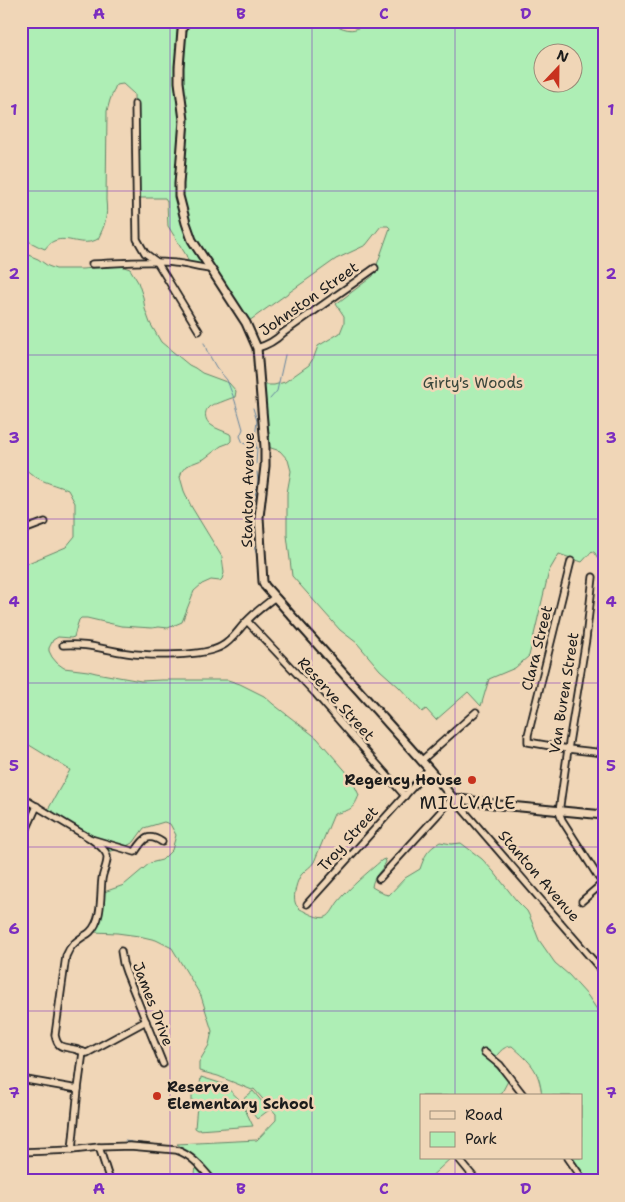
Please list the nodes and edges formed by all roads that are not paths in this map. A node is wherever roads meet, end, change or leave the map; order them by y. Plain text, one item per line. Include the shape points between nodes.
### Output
1 (185, 21) edge
2 (135, 104) dead end
3 (157, 262) junction
4 (92, 264) dead end
5 (375, 268) dead end
6 (211, 269) junction
7 (199, 332) dead end
8 (257, 348) junction
9 (45, 522) dead end
10 (21, 531) edge
11 (571, 561) dead end
12 (593, 577) dead end
13 (275, 597) junction
14 (247, 621) junction
15 (63, 645) dead end
16 (476, 712) dead end
17 (604, 731) edge
18 (568, 749) junction
19 (603, 753) edge
20 (421, 761) junction
21 (429, 769) junction
22 (405, 796) junction
23 (21, 797) edge
24 (453, 798) junction
25 (36, 806) junction
26 (560, 812) junction
27 (604, 815) edge
28 (91, 839) junction
29 (162, 842) dead end
30 (21, 845) edge
31 (379, 880) dead end
32 (603, 884) edge
33 (582, 902) dead end
34 (307, 904) dead end
35 (121, 951) dead end
36 (604, 973) edge
37 (146, 1021) junction
38 (82, 1052) junction
39 (484, 1052) dead end
40 (163, 1064) dead end
41 (21, 1080) edge
42 (78, 1089) junction
43 (522, 1094) edge
44 (99, 1147) junction
45 (72, 1150) junction
46 (21, 1152) edge
47 (460, 1160) edge
48 (569, 1160) edge
49 (110, 1181) edge
50 (213, 1181) edge
51 (477, 1181) edge
52 (584, 1181) edge

1 - 6 street, Stanton Avenue via 179,66 184,120 179,196 192,240
2 - 3 street via 137,239 145,253
3 - 4 street
3 - 6 street
3 - 7 street
5 - 8 street, Johnston Street via 267,346
6 - 8 street, Stanton Avenue via 246,323
8 - 13 street, Stanton Avenue via 265,466 259,517 262,576 265,586
9 - 10 street
11 - 18 street, Clara Street via 528,735 528,742
12 - 18 street, Van Buren Street
13 - 14 street
13 - 20 street, Stanton Avenue
14 - 15 street via 224,646 191,654 138,655 84,644
14 - 22 street, Reserve Street via 315,692
16 - 20 street
17 - 19 street
18 - 19 street
18 - 26 street, Van Buren Street
20 - 21 street, Stanton Avenue
21 - 22 street, Troy Street
21 - 24 street, Stanton Avenue
22 - 34 street, Troy Street
23 - 25 street
24 - 26 street
24 - 31 street
24 - 36 street, Stanton Avenue
25 - 28 street
25 - 30 street
26 - 27 street
26 - 32 street
28 - 29 street via 135,852 147,838
28 - 38 street via 104,849 107,861 102,876 99,913 90,932 74,942 66,956 55,1035 61,1047
32 - 33 street
35 - 37 street, James Drive via 122,963
37 - 38 street via 87,1053
37 - 40 street, James Drive
38 - 42 street
39 - 43 street via 500,1065
41 - 42 street
42 - 45 street
44 - 45 street
44 - 49 street
44 - 50 street via 130,1146 183,1152
45 - 46 street
47 - 51 street
48 - 52 street

